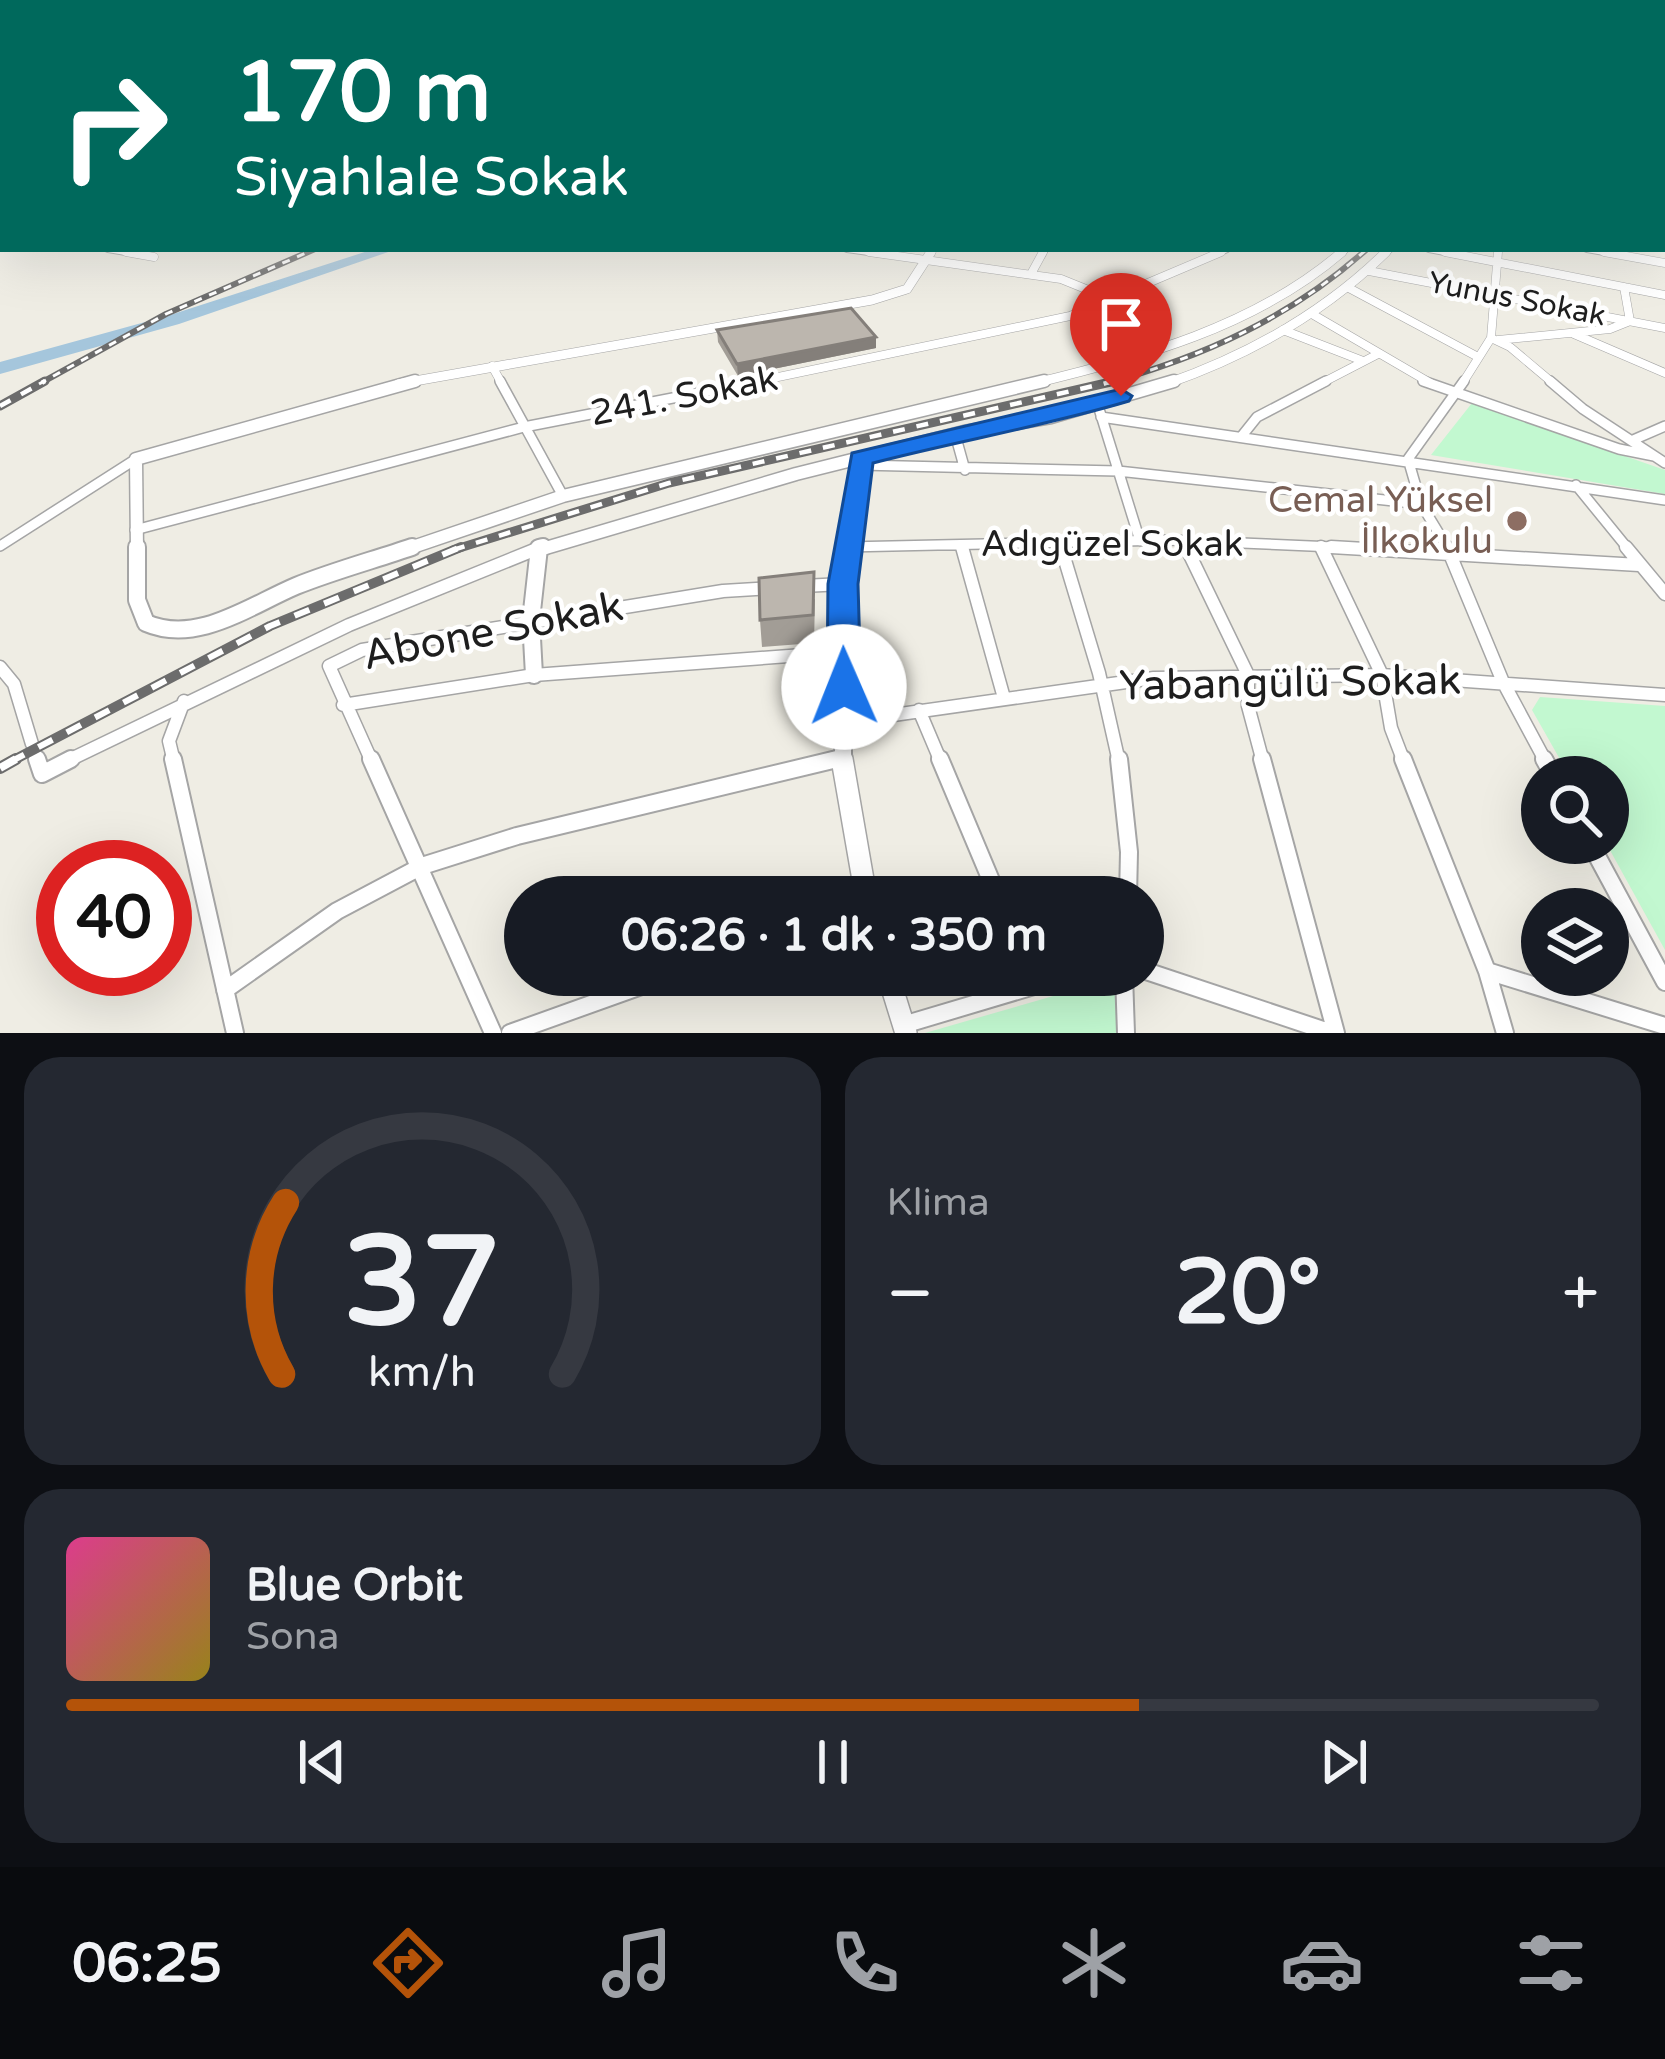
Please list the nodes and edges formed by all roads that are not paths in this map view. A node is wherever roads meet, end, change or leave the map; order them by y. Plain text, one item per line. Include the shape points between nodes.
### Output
1 (125, 252) edge
2 (870, 252) edge
3 (931, 252) edge
4 (1043, 252) edge
5 (1220, 252) edge
6 (1343, 252) edge
7 (1386, 252) edge
8 (1464, 252) edge
9 (1605, 252) edge
10 (1498, 255) edge
11 (154, 257) dead end
12 (1665, 259) edge
13 (925, 260) junction
14 (1369, 271) junction
15 (1031, 274) junction
16 (1347, 286) junction
17 (1624, 287) junction
18 (1497, 295) junction
19 (1665, 295) edge
20 (1113, 300) junction
21 (1312, 314) junction
22 (1630, 321) junction
23 (1665, 328) edge
24 (1283, 330) junction
25 (1571, 333) junction
26 (1494, 339) junction
27 (1378, 354) junction
28 (1478, 357) junction
29 (1364, 361) junction
30 (492, 366) junction
31 (1665, 373) edge
32 (1458, 393) junction
33 (1097, 403) junction
34 (1101, 417) junction
35 (1665, 426) edge
36 (524, 427) junction
37 (955, 434) junction
38 (1240, 437) junction
39 (1633, 440) junction
40 (1654, 456) junction
41 (136, 459) junction
42 (1408, 459) junction
43 (861, 462) junction
44 (1665, 463) edge
45 (965, 470) junction
46 (1118, 471) junction
47 (1576, 485) junction
48 (563, 496) junction
49 (1665, 500) edge
50 (1421, 504) junction
51 (135, 530) junction
52 (1140, 541) junction
53 (1183, 541) junction
54 (1060, 543) junction
55 (962, 545) junction
56 (0, 546) edge
57 (846, 547) junction
58 (1321, 547) junction
59 (539, 548) junction
60 (1450, 551) junction
61 (1639, 565) junction
62 (843, 584) junction
63 (1665, 595) edge
64 (531, 620) junction
65 (844, 652) junction
66 (0, 667) edge
67 (534, 675) junction
68 (1248, 675) junction
69 (1382, 675) junction
70 (1503, 682) junction
71 (1106, 684) junction
72 (1665, 694) edge
73 (1004, 698) junction
74 (184, 701) junction
75 (343, 705) junction
76 (919, 710) junction
77 (844, 722) junction
78 (1543, 756) edge
79 (842, 758) junction
80 (1601, 864) edge
81 (422, 866) junction
82 (862, 876) edge
83 (989, 876) edge
84 (1126, 876) edge
85 (1486, 971) junction
86 (1164, 977) edge
87 (1665, 982) edge
88 (225, 991) junction
89 (613, 996) edge
90 (894, 996) edge
91 (992, 996) edge
92 (1125, 996) edge
93 (1665, 1026) edge
94 (904, 1029) edge
95 (235, 1033) edge
96 (493, 1033) edge
97 (510, 1033) edge
98 (1126, 1033) edge
99 (1334, 1033) edge
100 (1505, 1033) edge

1 - 11 street
2 - 13 street
3 - 13 street
4 - 15 street
5 - 20 street, 241. Sokak
6 - 48 street via 1241,319 1124,362
7 - 14 street
8 - 10 street
9 - 12 street
10 - 17 street
10 - 18 street
13 - 15 street
13 - 30 street via 907,289 872,300
14 - 16 street
14 - 18 street, Yunus Sokak
15 - 20 street
16 - 21 street
16 - 28 street
17 - 19 street
17 - 22 street
18 - 22 street, Yunus Sokak
18 - 26 street
20 - 36 street, 241. Sokak via 900,354
21 - 24 street
21 - 27 street
22 - 23 street, Yunus Sokak
22 - 25 street
24 - 29 street
24 - 33 street via 1220,363
25 - 26 street
25 - 31 street
26 - 28 street
26 - 39 street
27 - 29 street
27 - 32 street
28 - 32 street
29 - 38 street via 1257,417
30 - 36 street
30 - 41 street via 382,387
32 - 40 street
32 - 42 street
33 - 34 street
33 - 37 street
34 - 38 street
34 - 46 street
35 - 39 street
36 - 48 street
36 - 51 street, 241. Sokak
37 - 43 street
37 - 45 street
38 - 42 street
39 - 40 street
40 - 44 street
41 - 51 street
41 - 56 street
42 - 47 street
42 - 50 street
43 - 45 street
43 - 57 street
43 - 59 street
45 - 46 street
46 - 50 street
46 - 52 street
47 - 49 street
47 - 61 street
48 - 51 street via 299,585 215,624 167,632 146,622 137,600
50 - 60 street
52 - 53 street, Adıgüzel Sokak
52 - 54 street, Adıgüzel Sokak
53 - 58 street, Adıgüzel Sokak
53 - 68 street
54 - 55 street, Adıgüzel Sokak
54 - 71 street
55 - 57 street, Adıgüzel Sokak
55 - 73 street
57 - 62 street
58 - 60 street, Adıgüzel Sokak
58 - 69 street
59 - 64 street
59 - 74 street
60 - 61 street, Adıgüzel Sokak
60 - 70 street
61 - 63 street
62 - 64 street, Abone Sokak via 723,591
62 - 65 street
64 - 67 street
64 - 75 street, Abone Sokak via 362,650 329,666
65 - 67 street
65 - 77 street
66 - 74 street via 14,684 42,774
67 - 75 street
68 - 69 street, Yabangülü Sokak
68 - 71 street, Yabangülü Sokak
68 - 99 street via 1248,706
69 - 70 street, Yabangülü Sokak
69 - 85 street via 1391,728
70 - 72 street, Yabangülü Sokak
70 - 78 street
71 - 73 street, Yabangülü Sokak
71 - 84 street
73 - 76 street, Yabangülü Sokak
74 - 88 street via 169,741
75 - 81 street, Abone Sokak
76 - 77 street, Yabangülü Sokak
76 - 83 street
77 - 79 street
79 - 81 street
79 - 82 street
80 - 87 street
81 - 88 street via 337,910
81 - 96 street, Abone Sokak
85 - 93 street
85 - 100 street
86 - 99 street
88 - 95 street
89 - 97 street
90 - 94 street
91 - 94 street
92 - 98 street

